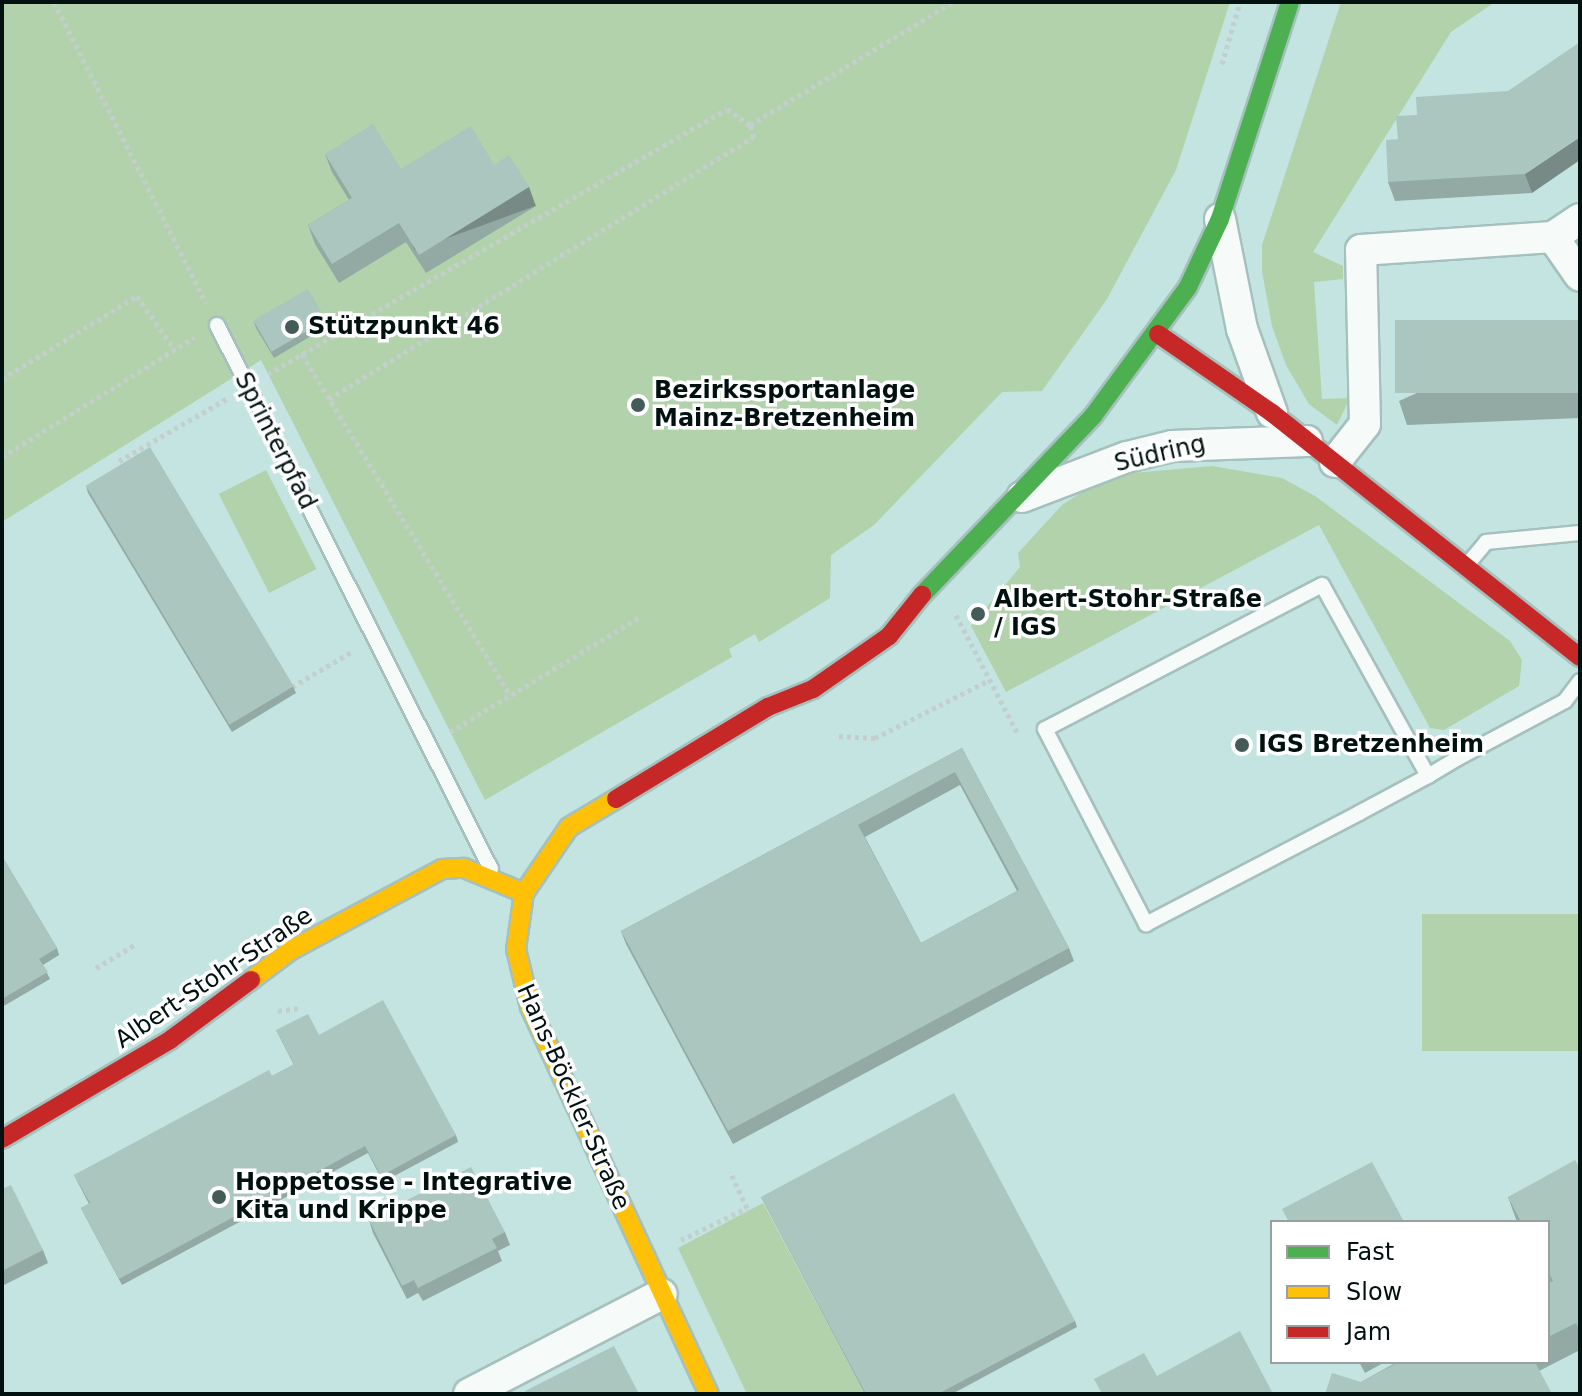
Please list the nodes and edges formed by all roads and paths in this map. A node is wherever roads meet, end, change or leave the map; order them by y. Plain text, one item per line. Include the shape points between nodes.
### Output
1 (54, 2) edge
2 (953, 2) edge
3 (1240, 2) edge
4 (1290, 2) edge
5 (1222, 64) dead end
6 (750, 125) junction
7 (1220, 219) junction
8 (1580, 219) edge
9 (1553, 237) junction
10 (1580, 276) edge
11 (217, 325) junction
12 (1158, 334) junction
13 (175, 350) junction
14 (302, 354) junction
15 (2, 379) edge
16 (248, 386) junction
17 (329, 399) junction
18 (1272, 413) junction
19 (1307, 441) junction
20 (2, 457) edge
21 (119, 461) dead end
22 (1335, 462) junction
23 (1018, 498) junction
24 (1580, 533) edge
25 (1467, 566) junction
26 (943, 569) junction
27 (886, 606) dead end
28 (640, 617) dead end
29 (374, 638) junction
30 (1580, 657) edge
31 (793, 677) dead end
32 (990, 680) dead end
33 (1580, 681) edge
34 (292, 687) edge
35 (510, 695) junction
36 (768, 707) junction
37 (839, 736) dead end
38 (428, 745) junction
39 (1428, 776) junction
40 (497, 880) junction
41 (524, 893) junction
42 (136, 944) dead end
43 (96, 968) dead end
44 (2, 1139) edge
45 (730, 1172) dead end
46 (670, 1246) dead end
47 (662, 1294) junction
48 (469, 1394) edge
49 (709, 1394) edge

1 - 11 path
2 - 6 path
3 - 5 path
4 - 7 street
6 - 14 path via 727,109
6 - 17 path via 754,137
7 - 12 street
7 - 18 street via 1242,329
8 - 9 street
9 - 10 street
9 - 22 street via 1361,250 1365,424
11 - 13 path
11 - 16 lane, Sprinterpfad
12 - 18 street
12 - 23 street
13 - 15 path via 137,296
13 - 20 path
14 - 16 path
14 - 17 path
16 - 21 path
16 - 29 lane, Sprinterpfad
17 - 35 path
18 - 19 street
19 - 22 street
19 - 23 street, Südring via 1172,446
22 - 25 street
23 - 26 street
24 - 25 lane via 1486,542
25 - 30 street
26 - 27 street
26 - 36 street via 889,636 864,656 813,689
28 - 35 path
29 - 34 path
29 - 38 lane, Sprinterpfad
31 - 36 street
32 - 37 path via 875,738
33 - 39 lane via 1565,701
35 - 38 path
36 - 41 street via 569,827
38 - 40 lane, Sprinterpfad
39 - 39 lane via 1146,924 1045,729 1322,585
40 - 41 street, Albert-Stohr-Straße
40 - 44 street, Albert-Stohr-Straße via 464,868 442,869 418,879 291,950 170,1040
41 - 47 street, Hans-Böckler-Straße via 516,949 530,1007
42 - 43 path
45 - 46 path via 747,1208
47 - 48 street
47 - 49 street, Hans-Böckler-Straße

